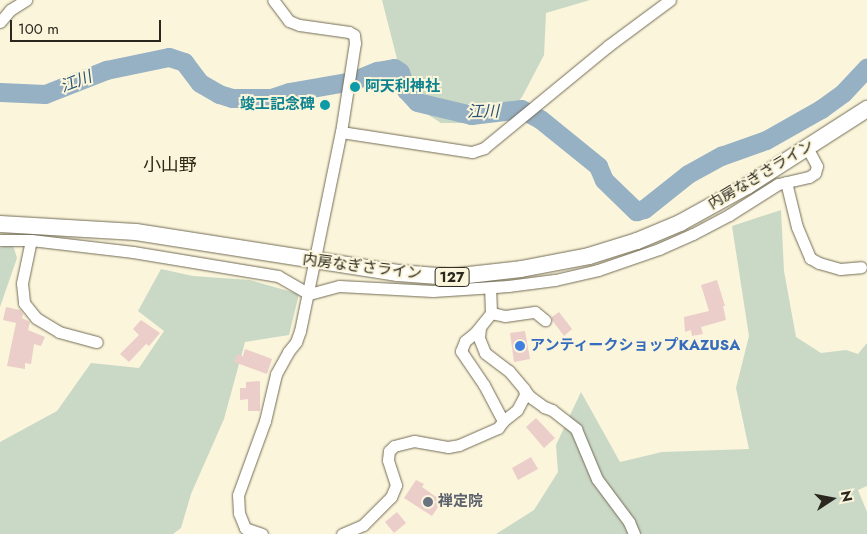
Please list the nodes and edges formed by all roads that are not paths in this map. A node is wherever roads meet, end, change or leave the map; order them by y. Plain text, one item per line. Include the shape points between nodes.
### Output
1 (26, 0) edge
2 (273, 0) edge
3 (670, 0) edge
4 (0, 22) edge
5 (867, 109) edge
6 (341, 132) junction
7 (807, 147) junction
8 (786, 182) junction
9 (0, 224) edge
10 (0, 240) edge
11 (31, 240) junction
12 (314, 262) junction
13 (861, 267) dead end
14 (490, 288) junction
15 (309, 294) junction
16 (491, 313) junction
17 (545, 320) dead end
18 (480, 328) junction
19 (98, 342) dead end
20 (524, 389) junction
21 (503, 421) junction
22 (241, 531) edge
23 (262, 534) edge
24 (342, 534) edge
25 (634, 534) edge

1 - 4 street via 10,10
2 - 6 street via 289,21 354,35
3 - 6 street via 608,46 484,148 472,152
5 - 7 highway, 内房なぎさライン / 127
6 - 12 street
7 - 8 street via 816,166 815,173
7 - 12 highway, 内房なぎさライン / 127 via 747,186 680,223 637,242 589,256 521,269 451,277
8 - 13 street via 810,258 840,269
8 - 14 street via 711,225 626,261 555,280
9 - 12 highway, 内房なぎさライン / 127 via 136,232
10 - 11 street
11 - 15 street via 133,252 278,276
11 - 19 street via 22,283 24,303 36,318 59,332
12 - 15 street
14 - 15 street via 433,291 339,286
14 - 16 street
15 - 22 street via 296,342 276,374 265,421 238,495
16 - 17 street via 505,316 535,312
16 - 18 street
18 - 20 street via 479,338 485,353 509,370
18 - 21 street via 465,341 461,351
20 - 21 street via 525,394 517,410
20 - 25 street via 576,429 597,479 629,522
21 - 24 street via 498,428 459,445 448,447 414,441 394,446 389,451 388,460 396,485 391,497 363,525
22 - 23 street

